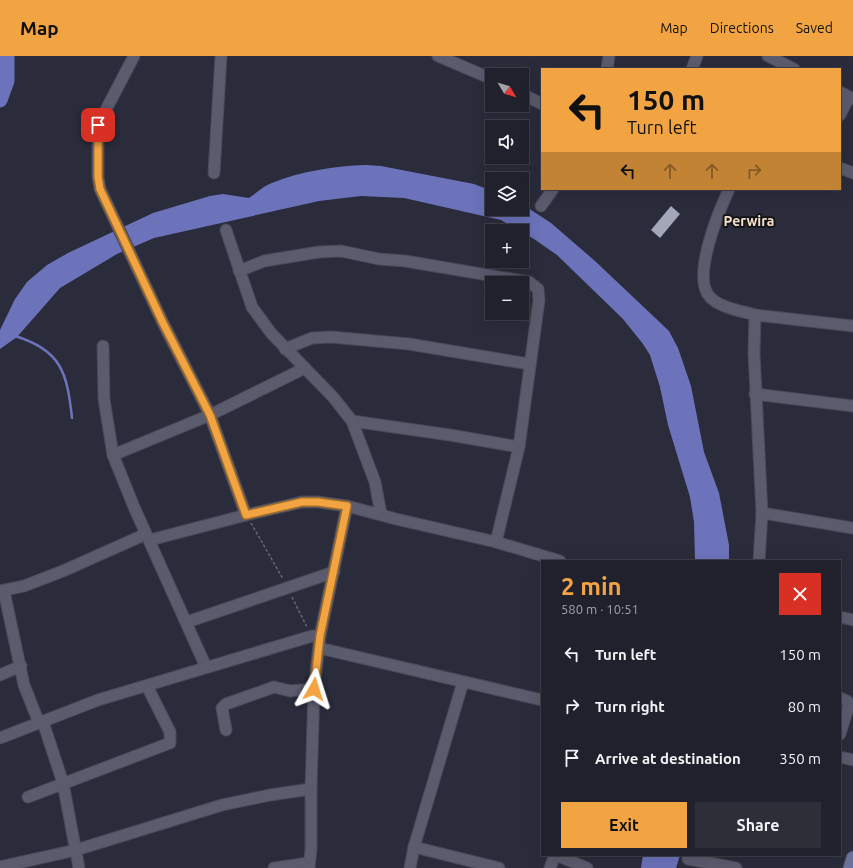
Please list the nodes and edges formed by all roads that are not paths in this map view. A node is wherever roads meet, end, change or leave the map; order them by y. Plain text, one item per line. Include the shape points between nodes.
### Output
1 (134, 56) edge
2 (221, 56) edge
3 (438, 56) edge
4 (609, 56) edge
5 (697, 56) edge
6 (768, 56) edge
7 (787, 67) edge
8 (607, 68) edge
9 (692, 68) edge
10 (485, 76) edge
11 (847, 96) edge
12 (529, 98) edge
13 (541, 104) edge
14 (841, 111) edge
15 (841, 168) edge
16 (214, 173) dead end
17 (853, 173) edge
18 (552, 190) edge
19 (729, 190) edge
20 (541, 206) dead end
21 (226, 230) dead end
22 (239, 271) junction
23 (755, 315) junction
24 (853, 326) edge
25 (104, 346) dead end
26 (285, 349) junction
27 (529, 364) junction
28 (305, 368) junction
29 (755, 394) junction
30 (853, 406) edge
31 (210, 415) junction
32 (352, 421) junction
33 (519, 447) junction
34 (113, 455) junction
35 (347, 506) junction
36 (762, 513) junction
37 (381, 514) junction
38 (246, 515) junction
39 (853, 528) edge
40 (148, 537) junction
41 (496, 542) junction
42 (557, 560) edge
43 (759, 560) edge
44 (334, 572) junction
45 (2, 591) edge
46 (841, 617) edge
47 (853, 620) edge
48 (187, 622) junction
49 (316, 636) junction
50 (319, 648) junction
51 (21, 666) junction
52 (206, 667) junction
53 (0, 675) edge
54 (463, 682) junction
55 (147, 686) junction
56 (314, 689) junction
57 (841, 698) edge
58 (541, 700) edge
59 (41, 722) junction
60 (226, 730) dead end
61 (841, 731) edge
62 (0, 738) edge
63 (841, 757) edge
64 (853, 760) edge
65 (63, 783) junction
66 (311, 789) junction
67 (28, 797) dead end
68 (414, 847) junction
69 (76, 850) junction
70 (556, 856) edge
71 (558, 856) edge
72 (853, 858) edge
73 (688, 859) dead end
74 (309, 866) edge
75 (0, 867) edge
76 (79, 868) edge
77 (274, 868) edge
78 (410, 868) edge
79 (499, 868) edge
80 (550, 868) edge
81 (587, 868) edge
82 (736, 868) edge
83 (850, 868) edge

1 - 31 street via 98,125 100,189 134,264
2 - 16 street
3 - 10 street
4 - 8 street
5 - 9 street
6 - 7 street
11 - 14 street
12 - 13 street
15 - 17 street
18 - 20 street
19 - 23 street via 716,218 707,252 703,280 705,292 711,299
21 - 22 street
22 - 26 street via 252,307
22 - 27 street via 264,262 319,252 341,251 529,282 538,289 539,300
23 - 24 street
23 - 29 street
25 - 34 street via 104,400
26 - 27 street via 312,338 331,337 409,344
26 - 28 street
27 - 33 street
28 - 31 street
28 - 32 street
29 - 30 street
29 - 36 street
31 - 34 street
31 - 38 street
32 - 33 street
32 - 37 street via 375,482
33 - 41 street
34 - 40 street
35 - 37 street
35 - 38 street via 302,502
35 - 44 street
36 - 39 street
36 - 43 street
37 - 41 street via 396,520
38 - 40 street
40 - 45 street via 24,586
40 - 48 street
41 - 42 street
44 - 48 street
44 - 49 street
45 - 51 street
46 - 47 street
48 - 52 street
49 - 50 street
49 - 52 street
50 - 54 street
50 - 56 street
51 - 53 street
51 - 59 street via 24,685
52 - 55 street
54 - 58 street
54 - 68 street
55 - 59 street via 98,700
55 - 65 street via 170,732 170,743
56 - 60 street via 290,690 274,687 226,704 222,708
56 - 66 street
57 - 61 street via 849,705
59 - 62 street
59 - 65 street
63 - 64 street
65 - 67 street
65 - 69 street
66 - 69 street via 270,794 222,805
66 - 74 street
68 - 78 street
68 - 79 street
69 - 75 street
69 - 76 street
70 - 80 street
71 - 81 street
72 - 83 main road
73 - 82 street
74 - 77 street

